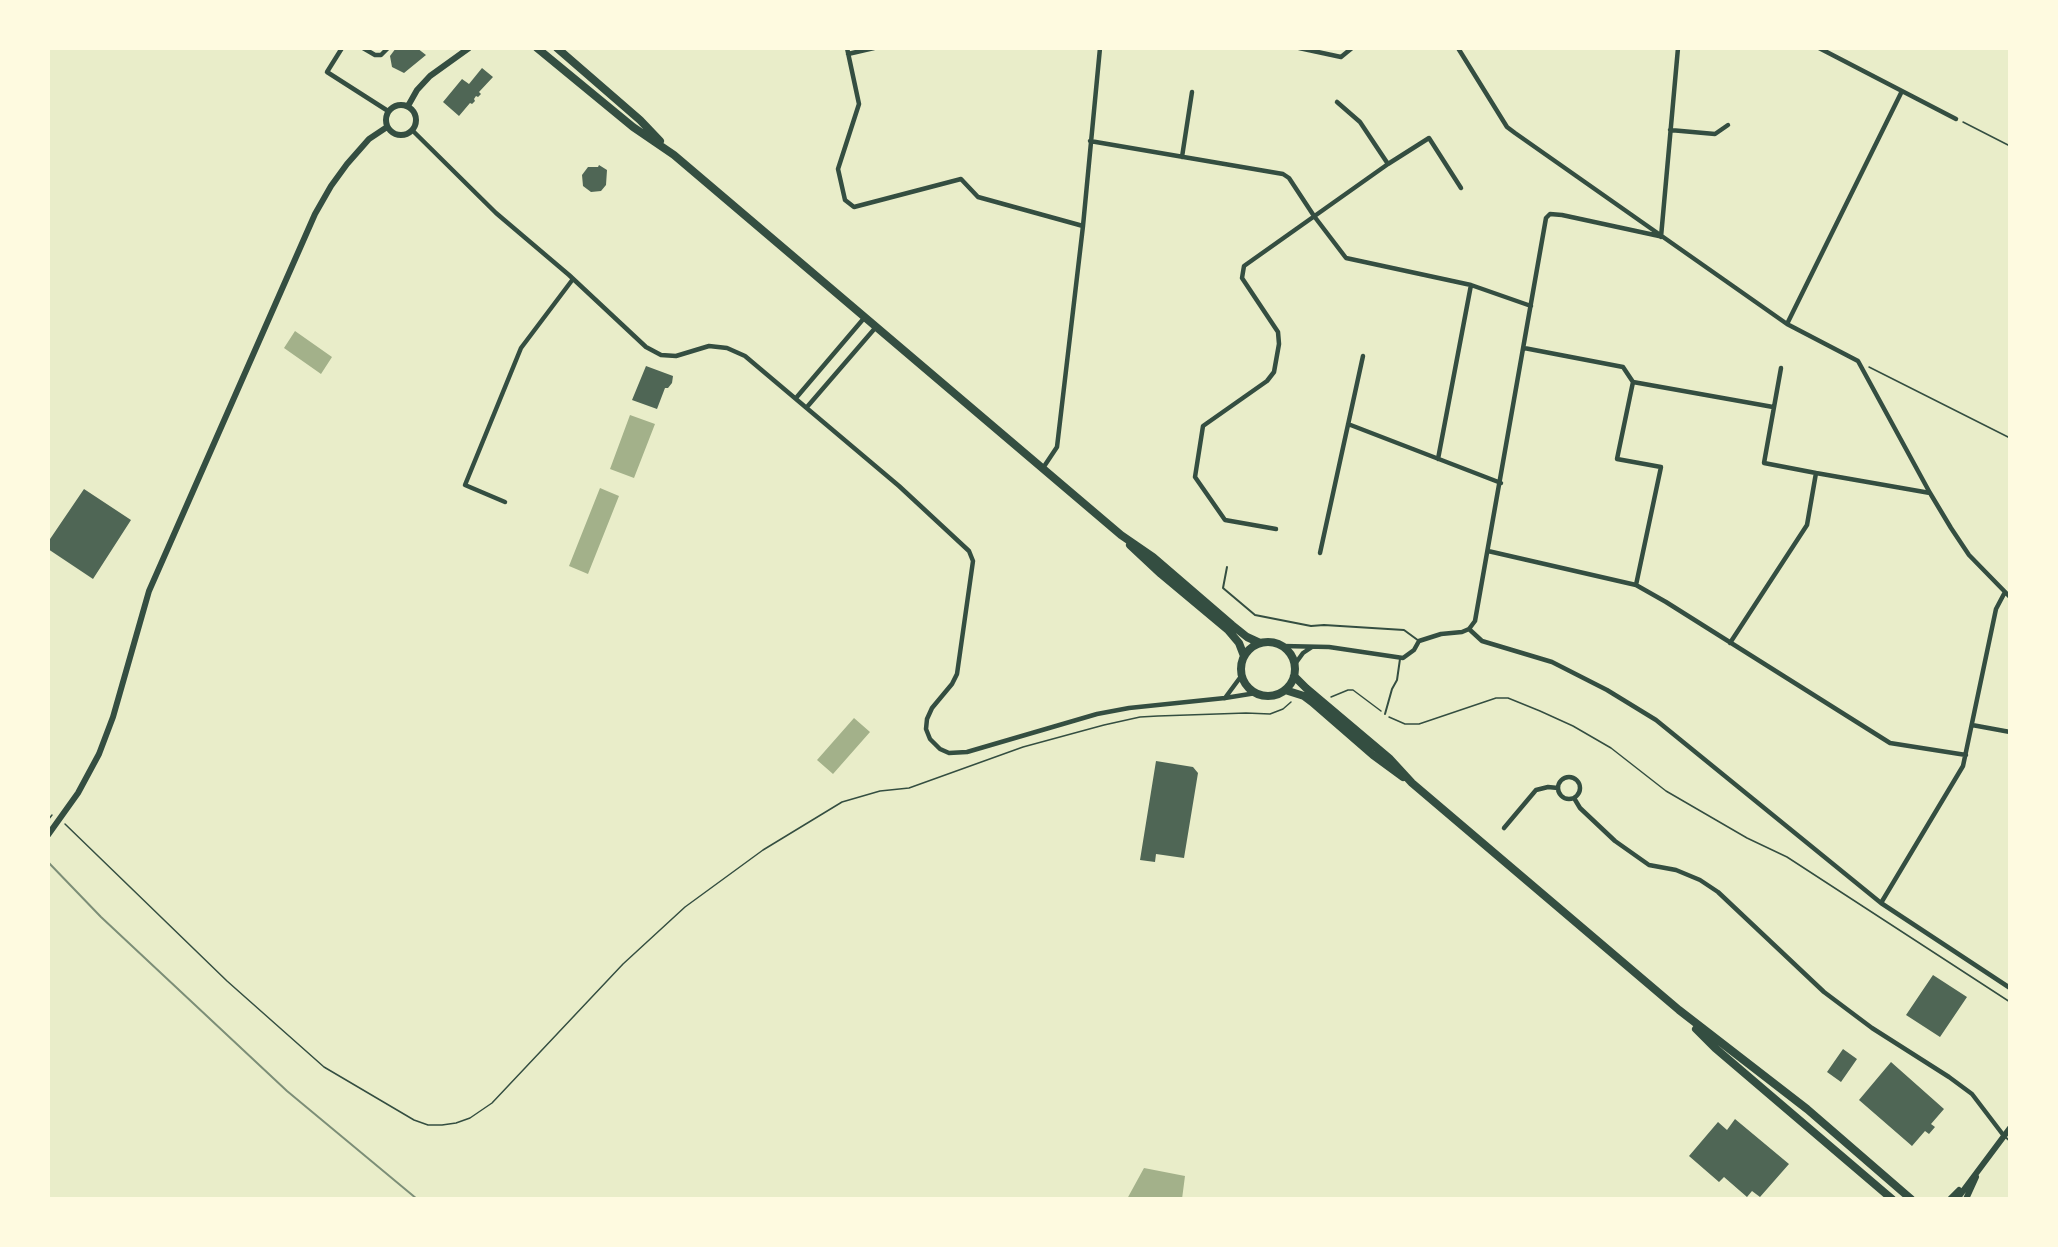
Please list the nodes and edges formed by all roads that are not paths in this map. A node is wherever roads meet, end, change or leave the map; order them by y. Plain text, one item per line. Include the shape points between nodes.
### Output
1 (342, 48) edge
2 (363, 48) edge
3 (388, 48) edge
4 (469, 48) edge
5 (537, 48) edge
6 (557, 48) edge
7 (847, 48) edge
8 (874, 48) edge
9 (1100, 48) edge
10 (1299, 48) edge
11 (1352, 48) edge
12 (1458, 48) edge
13 (1678, 48) edge
14 (1819, 48) edge
15 (848, 54) junction
16 (1902, 91) junction
17 (1192, 92) dead end
18 (1337, 102) dead end
19 (408, 106) junction
20 (388, 111) junction
21 (1956, 119) road end
22 (1728, 125) dead end
23 (387, 127) junction
24 (412, 130) junction
25 (1670, 130) junction
26 (1090, 141) junction
27 (674, 155) junction
28 (1182, 157) junction
29 (1388, 164) junction
30 (1461, 188) dead end
31 (1314, 216) junction
32 (1083, 226) junction
33 (1662, 237) junction
34 (573, 279) junction
35 (1471, 285) junction
36 (1531, 306) junction
37 (865, 317) junction
38 (1787, 324) junction
39 (876, 327) junction
40 (1524, 348) junction
41 (1363, 356) dead end
42 (1781, 368) dead end
43 (1633, 382) junction
44 (796, 398) junction
45 (807, 407) junction
46 (1773, 407) junction
47 (1348, 424) junction
48 (1438, 459) junction
49 (1043, 468) junction
50 (1816, 473) junction
51 (1501, 483) junction
52 (1930, 493) junction
53 (505, 502) dead end
54 (1276, 529) dead end
55 (1121, 535) junction
56 (1488, 551) junction
57 (1320, 553) dead end
58 (1227, 567) dead end
59 (1636, 585) junction
60 (2005, 592) junction
61 (2010, 597) edge
62 (1469, 629) junction
63 (1419, 641) junction
64 (1260, 643) junction
65 (1730, 643) junction
66 (1283, 646) junction
67 (1314, 646) junction
68 (1244, 656) junction
69 (1400, 658) junction
70 (1295, 664) junction
71 (1242, 675) junction
72 (1294, 676) junction
73 (1285, 690) junction
74 (1256, 693) junction
75 (1225, 698) junction
76 (1385, 714) road end
77 (1972, 724) junction
78 (2010, 732) edge
79 (1966, 755) junction
80 (1412, 783) junction
81 (1558, 788) junction
82 (1574, 798) junction
83 (1504, 828) dead end
84 (48, 835) edge
85 (1881, 903) junction
86 (2010, 988) edge
87 (1679, 1010) junction
88 (2010, 1128) edge
89 (2007, 1138) edge
90 (1979, 1171) junction
91 (1892, 1199) edge
92 (1911, 1199) edge
93 (1950, 1199) edge
94 (1957, 1199) edge
95 (1966, 1199) edge

1 - 20 street via 327,72
2 - 3 street via 381,55
4 - 19 street via 430,76
5 - 27 main road via 633,127
6 - 27 main road
7 - 15 street
8 - 15 street
9 - 26 street
10 - 11 street via 1341,57
12 - 33 street via 1507,127
13 - 25 street
14 - 16 street
15 - 32 street via 860,104 838,169 845,200 855,207 961,179 978,197
16 - 21 street
16 - 38 street
17 - 28 street
18 - 29 street via 1360,122
19 - 20 street via 399,104
19 - 24 street via 416,117
20 - 23 street
22 - 25 street via 1715,134
23 - 24 street via 399,135
23 - 84 street via 369,139 347,164 315,214 149,591 99,754 78,793
24 - 34 street via 496,213
25 - 33 street
26 - 28 street
26 - 32 street
27 - 37 main road
28 - 31 street via 1283,174
29 - 30 street via 1429,138
29 - 31 street
31 - 35 street via 1346,258
31 - 54 street via 1244,266 1242,278 1278,332 1274,372 1203,426 1195,477 1225,520
32 - 49 street via 1057,447
33 - 36 street via 1550,214 1546,218
33 - 38 street
34 - 44 street via 646,347 661,355 676,356 710,346 728,348 745,356
34 - 53 street via 521,348 465,485
35 - 36 street
35 - 48 street
36 - 40 street
37 - 39 main road
37 - 44 street
38 - 52 street via 1858,361
39 - 45 street
39 - 49 main road
40 - 43 street via 1623,367
40 - 51 street
41 - 47 street
42 - 46 street
43 - 46 street
43 - 59 street via 1617,459 1661,467
44 - 45 street
45 - 75 street via 954,537 969,551 973,561 957,674 927,719 930,739 940,749 967,752 1097,714
46 - 50 street via 1764,463
47 - 48 street
47 - 57 street
48 - 51 street
49 - 55 main road
50 - 52 street
50 - 65 street via 1807,525
51 - 56 street
52 - 60 street via 1969,555
55 - 64 main road via 1153,557 1247,637
55 - 68 main road via 1228,630
56 - 59 street
56 - 62 street via 1475,621
58 - 63 lane via 1223,588 1255,615 1314,626 1404,630
59 - 65 street
60 - 61 street
60 - 77 street via 1996,609
62 - 63 street
62 - 85 street via 1482,642 1552,662 1656,720
63 - 69 street via 1414,650
64 - 66 main road
64 - 68 main road
65 - 79 street via 1890,743
66 - 67 street
66 - 70 main road
67 - 69 street
67 - 70 street
68 - 71 main road
69 - 76 lane
70 - 72 main road
71 - 74 main road via 1245,684
71 - 75 street
72 - 73 main road
72 - 80 main road via 1389,758
73 - 74 main road via 1267,696
73 - 80 main road via 1304,696
74 - 75 street
77 - 78 street
77 - 79 street
79 - 85 street via 1958,777
80 - 87 main road
81 - 82 street via 1563,797
81 - 82 street via 1564,778 1575,778 1581,786
81 - 83 street via 1536,790
82 - 89 street via 1615,841 1649,865 1676,870 1718,892 1824,992 1972,1094
85 - 86 street
87 - 91 main road via 1715,1048
87 - 92 main road via 1807,1109
88 - 89 street
89 - 90 street
90 - 93 street
90 - 94 street
90 - 95 street

